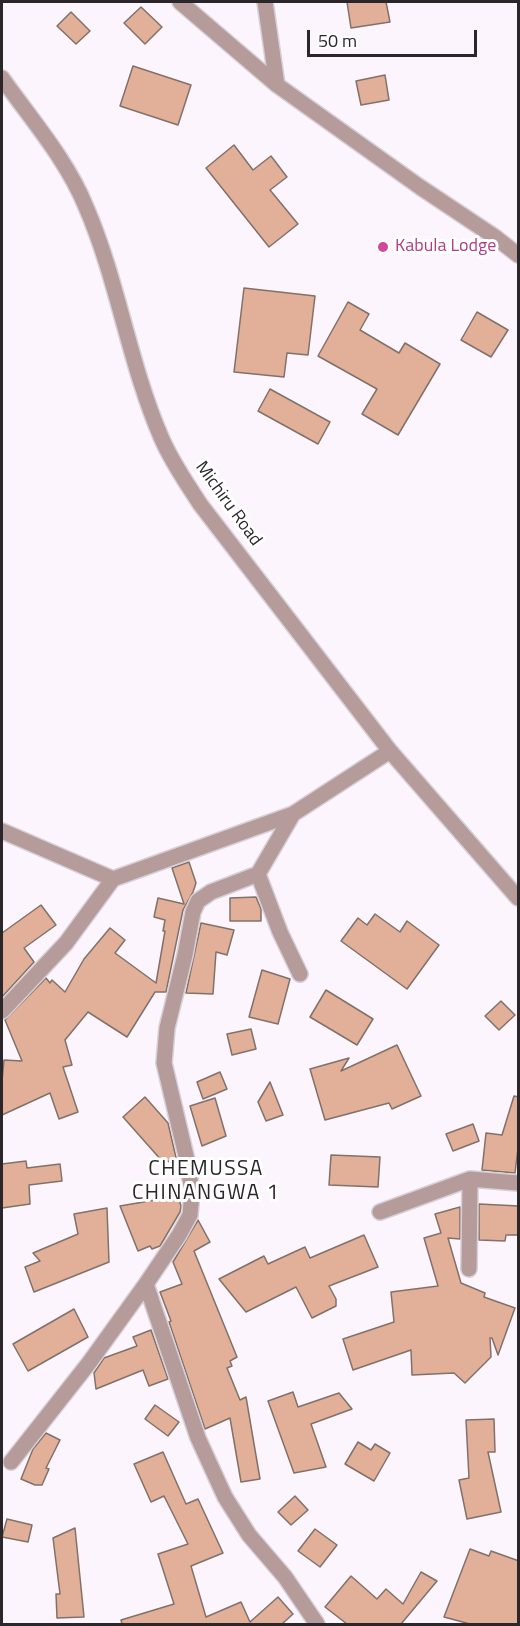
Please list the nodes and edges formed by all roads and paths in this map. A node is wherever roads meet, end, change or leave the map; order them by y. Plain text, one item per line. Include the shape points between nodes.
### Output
1 (180, 2) edge
2 (265, 2) edge
3 (2, 78) edge
4 (278, 85) junction
5 (519, 255) edge
6 (390, 751) junction
7 (292, 814) junction
8 (2, 831) edge
9 (258, 874) junction
10 (113, 879) junction
11 (519, 898) edge
12 (300, 974) dead end
13 (2, 1011) edge
14 (470, 1179) junction
15 (519, 1183) edge
16 (380, 1212) dead end
17 (469, 1269) dead end
18 (146, 1284) junction
19 (11, 1462) dead end
20 (317, 1624) edge

1 - 4 street
2 - 4 street
3 - 6 street, Michiru Road via 64,165 86,207 129,348 174,464 200,504
4 - 5 street
6 - 7 street
6 - 11 street, Michiru Road
7 - 9 street
7 - 10 street
8 - 10 street
9 - 12 street
9 - 18 street via 212,892 198,901 193,912 167,1028 164,1063 187,1160 192,1192 190,1215
10 - 13 street via 66,943
14 - 15 street
14 - 16 street
14 - 17 street
18 - 19 street
18 - 20 street via 198,1438 225,1497

